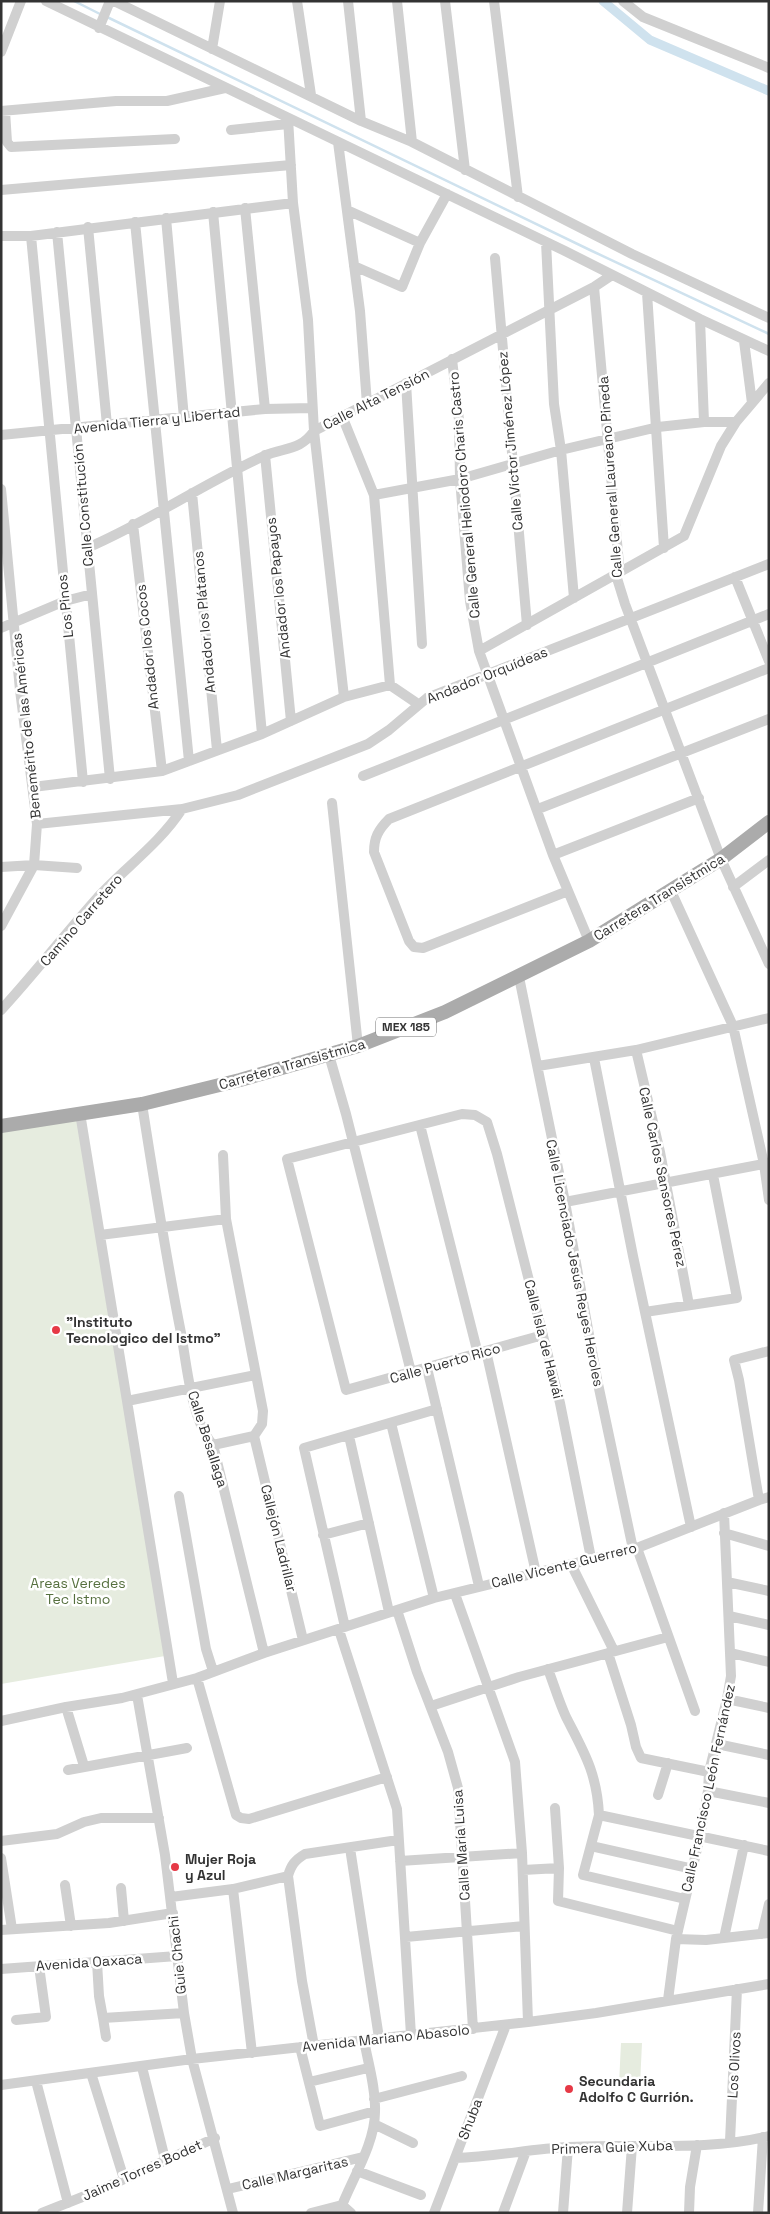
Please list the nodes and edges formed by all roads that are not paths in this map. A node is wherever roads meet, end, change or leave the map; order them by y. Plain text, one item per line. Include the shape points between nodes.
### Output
1 (20, 1) edge
2 (46, 1) edge
3 (220, 1) edge
4 (297, 1) edge
5 (348, 1) edge
6 (396, 1) edge
7 (445, 1) edge
8 (494, 1) edge
9 (623, 1) edge
10 (111, 3) edge
11 (101, 25) junction
12 (212, 49) junction
13 (1, 52) edge
14 (769, 68) edge
15 (225, 88) junction
16 (311, 95) junction
17 (3, 111) edge
18 (361, 120) junction
19 (288, 121) junction
20 (231, 130) dead end
21 (175, 139) dead end
22 (338, 142) junction
23 (412, 142) junction
24 (291, 165) junction
25 (465, 170) junction
26 (1, 190) edge
27 (447, 194) junction
28 (518, 197) junction
29 (293, 203) junction
30 (245, 208) junction
31 (347, 210) junction
32 (213, 212) junction
33 (166, 218) junction
34 (135, 222) junction
35 (88, 228) junction
36 (57, 232) junction
37 (1, 236) edge
38 (31, 236) junction
39 (546, 242) junction
40 (420, 243) junction
41 (495, 258) dead end
42 (354, 266) junction
43 (612, 275) junction
44 (594, 287) junction
45 (647, 293) junction
46 (550, 308) junction
47 (769, 318) edge
48 (700, 319) junction
49 (501, 334) junction
50 (744, 340) junction
51 (769, 352) edge
52 (452, 359) junction
53 (406, 383) junction
54 (769, 383) edge
55 (752, 403) junction
56 (367, 404) junction
57 (312, 408) junction
58 (265, 409) junction
59 (231, 413) junction
60 (342, 416) junction
61 (184, 418) junction
62 (155, 421) junction
63 (704, 422) junction
64 (736, 422) junction
65 (107, 425) junction
66 (658, 427) junction
67 (76, 428) junction
68 (314, 430) junction
69 (48, 431) junction
70 (1, 434) edge
71 (609, 438) junction
72 (561, 450) junction
73 (265, 456) junction
74 (512, 463) junction
75 (236, 471) junction
76 (460, 479) junction
77 (413, 488) junction
78 (1, 489) edge
79 (192, 493) junction
80 (374, 495) junction
81 (163, 508) junction
82 (133, 524) junction
83 (87, 548) junction
84 (664, 548) junction
85 (769, 564) edge
86 (616, 575) junction
87 (735, 577) junction
88 (92, 594) junction
89 (574, 598) junction
90 (64, 602) junction
91 (769, 614) edge
92 (630, 618) junction
93 (753, 620) junction
94 (14, 623) junction
95 (527, 625) junction
96 (1, 628) edge
97 (422, 644) dead end
98 (479, 651) junction
99 (769, 661) edge
100 (647, 663) junction
101 (769, 668) edge
102 (487, 675) junction
103 (390, 684) junction
104 (344, 697) junction
105 (418, 704) junction
106 (664, 710) junction
107 (769, 719) edge
108 (505, 720) junction
109 (291, 721) junction
110 (262, 734) junction
111 (217, 750) junction
112 (681, 754) junction
113 (189, 761) junction
114 (521, 767) junction
115 (162, 771) junction
116 (363, 776) dead end
117 (110, 779) junction
118 (84, 782) junction
119 (33, 787) junction
120 (699, 798) junction
121 (332, 803) dead end
122 (182, 808) junction
123 (538, 809) junction
124 (769, 822) edge
125 (37, 824) junction
126 (553, 855) junction
127 (721, 859) junction
128 (769, 860) edge
129 (34, 865) junction
130 (1, 867) edge
131 (77, 868) dead end
132 (733, 887) junction
133 (568, 891) junction
134 (672, 891) junction
135 (3, 920) edge
136 (590, 941) junction
137 (769, 964) edge
138 (519, 977) junction
139 (1, 1010) edge
140 (769, 1018) edge
141 (733, 1026) junction
142 (358, 1046) junction
143 (636, 1050) junction
144 (328, 1055) junction
145 (594, 1058) junction
146 (538, 1066) junction
147 (142, 1104) junction
148 (80, 1113) junction
149 (420, 1125) junction
150 (1, 1126) edge
151 (353, 1142) junction
152 (223, 1155) dead end
153 (766, 1164) edge
154 (713, 1175) junction
155 (665, 1183) junction
156 (620, 1192) junction
157 (769, 1200) edge
158 (565, 1202) junction
159 (226, 1219) junction
160 (160, 1226) junction
161 (100, 1235) junction
162 (689, 1305) junction
163 (645, 1312) junction
164 (544, 1335) junction
165 (769, 1351) edge
166 (482, 1352) junction
167 (427, 1368) junction
168 (411, 1372) junction
169 (256, 1375) junction
170 (191, 1388) junction
171 (127, 1401) junction
172 (437, 1409) junction
173 (391, 1423) junction
174 (254, 1436) junction
175 (349, 1436) junction
176 (213, 1445) junction
177 (179, 1496) dead end
178 (764, 1498) edge
179 (724, 1513) junction
180 (368, 1523) junction
181 (691, 1527) junction
182 (724, 1533) junction
183 (323, 1535) junction
184 (769, 1546) edge
185 (635, 1548) junction
186 (591, 1558) junction
187 (571, 1564) junction
188 (536, 1573) junction
189 (727, 1582) junction
190 (479, 1586) junction
191 (769, 1591) edge
192 (455, 1594) junction
193 (434, 1598) junction
194 (393, 1611) junction
195 (729, 1616) junction
196 (769, 1625) edge
197 (342, 1629) junction
198 (668, 1637) junction
199 (303, 1640) junction
200 (611, 1652) junction
201 (264, 1653) junction
202 (731, 1653) junction
203 (769, 1662) edge
204 (548, 1669) junction
205 (213, 1671) junction
206 (197, 1678) junction
207 (173, 1683) junction
208 (489, 1687) junction
209 (137, 1695) junction
210 (727, 1699) junction
211 (66, 1706) junction
212 (430, 1706) junction
213 (769, 1708) edge
214 (695, 1710) dead end
215 (1, 1721) edge
216 (717, 1744) junction
217 (187, 1748) dead end
218 (148, 1755) junction
219 (769, 1755) edge
220 (668, 1763) junction
221 (84, 1766) junction
222 (68, 1770) dead end
223 (709, 1772) junction
224 (387, 1777) junction
225 (708, 1791) junction
226 (658, 1795) dead end
227 (769, 1803) edge
228 (555, 1808) dead end
229 (599, 1814) junction
230 (159, 1818) junction
231 (700, 1836) junction
232 (398, 1840) junction
233 (1, 1841) edge
234 (591, 1846) junction
235 (744, 1846) junction
236 (350, 1848) junction
237 (769, 1851) edge
238 (522, 1853) junction
239 (1, 1858) edge
240 (462, 1858) junction
241 (400, 1861) junction
242 (559, 1868) junction
243 (693, 1868) junction
244 (523, 1870) junction
245 (288, 1876) junction
246 (65, 1886) dead end
247 (121, 1888) dead end
248 (233, 1889) junction
249 (171, 1897) junction
250 (685, 1899) junction
251 (769, 1904) edge
252 (173, 1913) junction
253 (124, 1921) junction
254 (70, 1926) junction
255 (524, 1926) junction
256 (6, 1930) edge
257 (467, 1930) junction
258 (765, 1934) edge
259 (677, 1935) junction
260 (406, 1936) junction
261 (724, 1938) junction
262 (177, 1956) junction
263 (97, 1962) junction
264 (39, 1966) junction
265 (1, 1969) edge
266 (769, 1984) edge
267 (737, 1989) junction
268 (668, 2000) junction
269 (184, 2013) junction
270 (103, 2018) junction
271 (16, 2020) dead end
272 (528, 2022) junction
273 (506, 2025) junction
274 (473, 2029) junction
275 (411, 2035) junction
276 (106, 2037) dead end
277 (378, 2038) junction
278 (364, 2040) junction
279 (314, 2046) junction
280 (300, 2047) junction
281 (252, 2053) junction
282 (192, 2059) junction
283 (142, 2067) junction
284 (368, 2068) junction
285 (91, 2074) junction
286 (462, 2076) dead end
287 (36, 2081) junction
288 (309, 2082) junction
289 (1, 2085) edge
290 (374, 2099) junction
291 (376, 2111) junction
292 (374, 2124) junction
293 (766, 2137) edge
294 (215, 2138) junction
295 (730, 2141) junction
296 (413, 2143) dead end
297 (697, 2145) junction
298 (632, 2146) junction
299 (568, 2147) junction
300 (526, 2152) junction
301 (363, 2157) junction
302 (455, 2158) junction
303 (165, 2159) junction
304 (357, 2171) junction
305 (124, 2179) junction
306 (228, 2189) junction
307 (421, 2195) dead end
308 (68, 2203) junction
309 (340, 2209) edge
310 (42, 2213) edge
311 (233, 2213) edge
312 (311, 2213) edge
313 (351, 2213) edge
314 (434, 2213) edge
315 (503, 2213) edge
316 (563, 2213) edge
317 (627, 2213) edge
318 (689, 2213) edge
319 (758, 2213) edge

1 - 13 street
2 - 11 street
3 - 12 street
4 - 16 street
5 - 18 street
6 - 23 street
7 - 25 street
8 - 28 street
9 - 14 street via 643,17
10 - 11 street
10 - 12 street
11 - 15 street
12 - 16 street
15 - 17 street via 167,101 116,101
15 - 19 street
16 - 18 street
17 - 21 street via 7,142 11,147
18 - 23 street
19 - 20 street
19 - 22 street
19 - 24 street
22 - 27 street
22 - 31 street
23 - 25 street
24 - 26 street
24 - 29 street
25 - 28 street
27 - 39 street
27 - 40 street
28 - 47 street
29 - 30 street
29 - 57 street via 308,320
30 - 32 street
30 - 58 street
31 - 40 street
31 - 42 street
32 - 33 street
32 - 59 street
33 - 34 street
33 - 61 street
34 - 35 street
34 - 62 street
35 - 36 street
35 - 65 street
36 - 38 street
36 - 67 street, Calle Constitución
37 - 38 street
38 - 69 street, Los Pinos
39 - 43 street
39 - 46 street
40 - 42 street via 402,287
41 - 49 street, Calle Víctor Jiménez López
42 - 56 street
43 - 44 street, Calle Alta Tensión
43 - 45 street
44 - 46 street, Calle Alta Tensión
44 - 71 street, Calle General Laureano Pineda
45 - 48 street
45 - 66 street
46 - 49 street, Calle Alta Tensión
46 - 72 street via 554,404
48 - 50 street
48 - 63 street
49 - 52 street, Calle Alta Tensión
49 - 74 street, Calle Víctor Jiménez López
50 - 51 street
50 - 55 street
52 - 53 street, Calle Alta Tensión
52 - 76 street, Calle General Heliodoro Charis Castro via 459,420
53 - 56 street, Calle Alta Tensión
53 - 77 street
54 - 55 street
55 - 64 street
56 - 60 street, Calle Alta Tensión
57 - 58 street, Avenida Tierra y Libertad
57 - 68 street
58 - 59 street, Avenida Tierra y Libertad
59 - 61 street, Avenida Tierra y Libertad
59 - 75 street
60 - 68 street, Calle Alta Tensión
60 - 80 street
61 - 62 street, Avenida Tierra y Libertad
62 - 65 street, Avenida Tierra y Libertad
62 - 81 street
63 - 64 street
63 - 66 street
64 - 84 street via 721,446 684,536
65 - 67 street, Avenida Tierra y Libertad
66 - 71 street
66 - 84 street
67 - 69 street, Avenida Tierra y Libertad
67 - 83 street, Calle Constitución
68 - 73 street, Calle Alta Tensión via 298,446
68 - 104 street
69 - 70 street, Avenida Tierra y Libertad
69 - 90 street, Los Pinos
71 - 72 street
71 - 86 street, Calle General Laureano Pineda via 619,564
72 - 74 street
72 - 89 street
73 - 75 street, Calle Alta Tensión
73 - 109 street, Andador los Papayos
74 - 76 street
74 - 95 street, Calle Víctor Jiménez López
75 - 79 street, Calle Alta Tensión
75 - 110 street
76 - 77 street
76 - 98 street, Calle General Heliodoro Charis Castro via 470,601
77 - 80 street
77 - 97 street
78 - 94 street, Benemérito de las Américas
79 - 81 street, Calle Alta Tensión
79 - 111 street, Andador los Plátanos
80 - 103 street
81 - 82 street, Calle Alta Tensión
81 - 113 street
82 - 83 street, Calle Alta Tensión
82 - 115 street, Andador los Cocos
83 - 88 street, Calle Constitución
84 - 86 street
85 - 87 street, Andador Orquídeas
86 - 89 street
86 - 92 street, Calle General Laureano Pineda
87 - 92 street, Andador Orquídeas
87 - 93 street
88 - 90 street
88 - 117 street, Calle Constitución
89 - 95 street
90 - 94 street
90 - 118 street, Los Pinos
91 - 93 street
92 - 100 street, Calle General Laureano Pineda
92 - 102 street, Andador Orquídeas
93 - 99 street
93 - 100 street
94 - 96 street
94 - 119 street, Benemérito de las Américas
95 - 98 street
98 - 102 street, Calle General Heliodoro Charis Castro
100 - 106 street, Calle General Laureano Pineda
100 - 108 street
101 - 106 street
102 - 105 street, Andador Orquídeas
102 - 108 street, Calle General Heliodoro Charis Castro
103 - 104 street
103 - 105 street
104 - 109 street
105 - 122 street, Andador Orquídeas via 368,744 238,795
106 - 112 street, Calle General Laureano Pineda
106 - 114 street
107 - 112 street
108 - 114 street, Calle General Heliodoro Charis Castro
108 - 116 street
109 - 110 street
110 - 111 street
111 - 113 street
112 - 120 street, Calle General Laureano Pineda
112 - 123 street
113 - 115 street
114 - 123 street, Calle General Heliodoro Charis Castro
114 - 133 street via 389,819 374,840 374,852 414,947 424,948
115 - 117 street
117 - 118 street
118 - 119 street
119 - 125 street, Benemérito de las Américas
120 - 126 street
120 - 127 street, Calle General Laureano Pineda
121 - 142 street
122 - 125 street, Andador Orquídeas
122 - 139 street, Camino Carretero via 170,826 98,897
123 - 126 street, Calle General Heliodoro Charis Castro
124 - 127 main road, Carretera Transistmica / MEX 185
125 - 129 street, Benemérito de las Américas
126 - 133 street, Calle General Heliodoro Charis Castro
127 - 132 street, Calle General Laureano Pineda
127 - 134 main road, Carretera Transistmica / MEX 185
128 - 132 street
129 - 130 street
129 - 131 street
129 - 135 street, Benemérito de las Américas
132 - 137 street, Calle General Laureano Pineda
133 - 136 street, Calle General Heliodoro Charis Castro
134 - 136 main road, Carretera Transistmica / MEX 185
134 - 141 street
136 - 138 main road, Carretera Transistmica / MEX 185
138 - 142 main road, Carretera Transistmica / MEX 185 via 446,1012
138 - 146 street, Calle Licenciado Jesús Reyes Heroles
140 - 141 street
141 - 143 street
141 - 153 street
142 - 144 main road, Carretera Transistmica / MEX 185
143 - 145 street
143 - 155 street, Calle Carlos Sansores Pérez
144 - 147 main road, Carretera Transistmica / MEX 185
144 - 151 street
145 - 146 street
145 - 156 street
146 - 158 street, Calle Licenciado Jesús Reyes Heroles
147 - 148 main road, Carretera Transistmica / MEX 185
147 - 160 street, Calle Besallaga
148 - 150 main road, Carretera Transistmica / MEX 185
148 - 161 street
149 - 151 street
149 - 164 street, Calle Isla de Hawái via 462,1114 475,1115 487,1122
149 - 166 street
151 - 168 street
151 - 168 street, Calle Puerto Rico via 287,1159 346,1390
152 - 159 street
153 - 154 street
153 - 157 street
154 - 155 street
154 - 162 street via 737,1298
155 - 156 street
155 - 162 street, Calle Carlos Sansores Pérez
156 - 158 street
156 - 163 street
158 - 185 street, Calle Licenciado Jesús Reyes Heroles via 597,1379
159 - 160 street
159 - 169 street
160 - 161 street
160 - 170 street, Calle Besallaga
161 - 171 street
162 - 163 street
163 - 181 street
164 - 166 street, Calle Puerto Rico
164 - 186 street, Calle Isla de Hawái
165 - 178 street via 734,1360
166 - 167 street, Calle Puerto Rico
166 - 188 street
167 - 168 street, Calle Puerto Rico
167 - 172 street
169 - 170 street
169 - 174 street via 263,1412 262,1424
170 - 171 street
170 - 176 street, Calle Besallaga via 198,1419 206,1438
171 - 207 street
172 - 173 street
172 - 190 street
173 - 175 street
173 - 193 street
174 - 176 street
174 - 199 street, Callejón Ladrillar
175 - 180 street, Calle María Luisa
175 - 183 street via 304,1448
176 - 201 street, Calle Besallaga
177 - 205 street via 206,1649
178 - 179 street, Calle Vicente Guerrero
179 - 181 street, Calle Vicente Guerrero
179 - 182 street, Calle Francisco León Fernández
180 - 183 street
180 - 194 street, Calle María Luisa
181 - 185 street, Calle Vicente Guerrero
182 - 184 street
182 - 189 street, Calle Francisco León Fernández
183 - 197 street
185 - 186 street, Calle Vicente Guerrero
185 - 198 street, Calle Licenciado Jesús Reyes Heroles
186 - 187 street, Calle Vicente Guerrero
187 - 188 street, Calle Vicente Guerrero
187 - 200 street
188 - 190 street, Calle Vicente Guerrero
189 - 191 street
189 - 195 street, Calle Francisco León Fernández
190 - 192 street, Calle Vicente Guerrero
192 - 193 street, Calle Vicente Guerrero
192 - 208 street
193 - 194 street, Calle Vicente Guerrero
194 - 197 street, Calle Vicente Guerrero
194 - 212 street, Calle María Luisa
195 - 196 street
195 - 202 street, Calle Francisco León Fernández
197 - 199 street
197 - 224 street
198 - 200 street
198 - 214 street, Calle Licenciado Jesús Reyes Heroles
199 - 201 street
200 - 204 street
200 - 220 street via 642,1758
201 - 205 street
202 - 203 street
202 - 210 street, Calle Francisco León Fernández
204 - 208 street
204 - 229 street via 566,1716 593,1771
205 - 206 street
206 - 207 street
206 - 224 street via 236,1814 240,1818 249,1819
207 - 209 street
208 - 212 street
208 - 238 street via 515,1762
209 - 211 street
209 - 218 street, Guie Chachi
210 - 213 street
210 - 216 street, Calle Francisco León Fernández
211 - 215 street
211 - 221 street
212 - 240 street, Calle María Luisa via 458,1788
216 - 219 street
216 - 223 street, Calle Francisco León Fernández
217 - 218 street
218 - 221 street
218 - 230 street, Guie Chachi
220 - 223 street
220 - 226 street
221 - 222 street
223 - 225 street, Calle Francisco León Fernández
224 - 232 street via 397,1809
225 - 227 street
225 - 231 street, Calle Francisco León Fernández
228 - 242 street
229 - 231 street
229 - 234 street
230 - 233 street via 101,1818 57,1834
230 - 249 street, Guie Chachi
231 - 235 street
231 - 243 street, Calle Francisco León Fernández
232 - 236 street
232 - 241 street
234 - 243 street
234 - 250 street via 583,1875
235 - 237 street
235 - 261 street
236 - 245 street via 305,1854 296,1860
236 - 277 street
238 - 240 street
238 - 244 street
239 - 256 street
240 - 241 street
240 - 257 street, Calle María Luisa
241 - 260 street
242 - 244 street
242 - 259 street via 558,1901
243 - 250 street, Calle Francisco León Fernández
244 - 255 street
245 - 248 street
245 - 279 street
246 - 254 street
247 - 253 street
248 - 249 street
248 - 281 street
249 - 252 street, Guie Chachi
250 - 259 street, Calle Francisco León Fernández
251 - 258 street
252 - 253 street
252 - 262 street, Guie Chachi
253 - 254 street
254 - 256 street
255 - 257 street
255 - 272 street
257 - 260 street
257 - 274 street, Calle María Luisa
258 - 261 street
259 - 261 street
259 - 268 street, Calle Francisco León Fernández
260 - 275 street
262 - 263 street, Avenida Oaxaca
262 - 269 street, Guie Chachi
263 - 264 street, Avenida Oaxaca
263 - 270 street
264 - 265 street, Avenida Oaxaca
264 - 271 street via 46,2017
266 - 267 street, Avenida Mariano Abasolo
267 - 268 street, Avenida Mariano Abasolo
267 - 295 street, Los Olivos
268 - 272 street, Avenida Mariano Abasolo
269 - 270 street
269 - 282 street, Guie Chachi
270 - 276 street
272 - 273 street, Avenida Mariano Abasolo
273 - 274 street, Avenida Mariano Abasolo
273 - 302 street, Shuba
274 - 275 street, Avenida Mariano Abasolo
275 - 277 street, Avenida Mariano Abasolo
277 - 278 street, Avenida Mariano Abasolo
278 - 279 street, Avenida Mariano Abasolo
278 - 284 street
279 - 280 street, Avenida Mariano Abasolo
280 - 281 street, Avenida Mariano Abasolo
280 - 288 street
281 - 282 street, Avenida Mariano Abasolo
282 - 283 street, Avenida Mariano Abasolo
282 - 294 street, Guie Chachi
283 - 285 street, Avenida Mariano Abasolo
283 - 303 street
284 - 288 street
284 - 290 street
285 - 287 street, Avenida Mariano Abasolo
285 - 305 street
286 - 290 street
287 - 289 street, Avenida Mariano Abasolo
287 - 308 street
288 - 291 street via 320,2126
290 - 291 street
291 - 292 street
292 - 296 street
292 - 301 street
293 - 295 street, Primera Guie Xuba
293 - 319 street
294 - 303 street, Jaime Torres Bodet
294 - 306 street, Guie Chachi
295 - 297 street, Primera Guie Xuba
297 - 298 street, Primera Guie Xuba
297 - 318 street
298 - 299 street, Primera Guie Xuba
298 - 317 street
299 - 300 street, Primera Guie Xuba
299 - 316 street
300 - 302 street, Primera Guie Xuba
300 - 315 street
301 - 304 street
301 - 306 street, Calle Margaritas
302 - 314 street, Shuba
303 - 305 street, Jaime Torres Bodet
304 - 307 street
304 - 309 street
305 - 308 street, Jaime Torres Bodet
306 - 311 street, Guie Chachi
308 - 310 street, Jaime Torres Bodet
309 - 312 street
309 - 313 street

